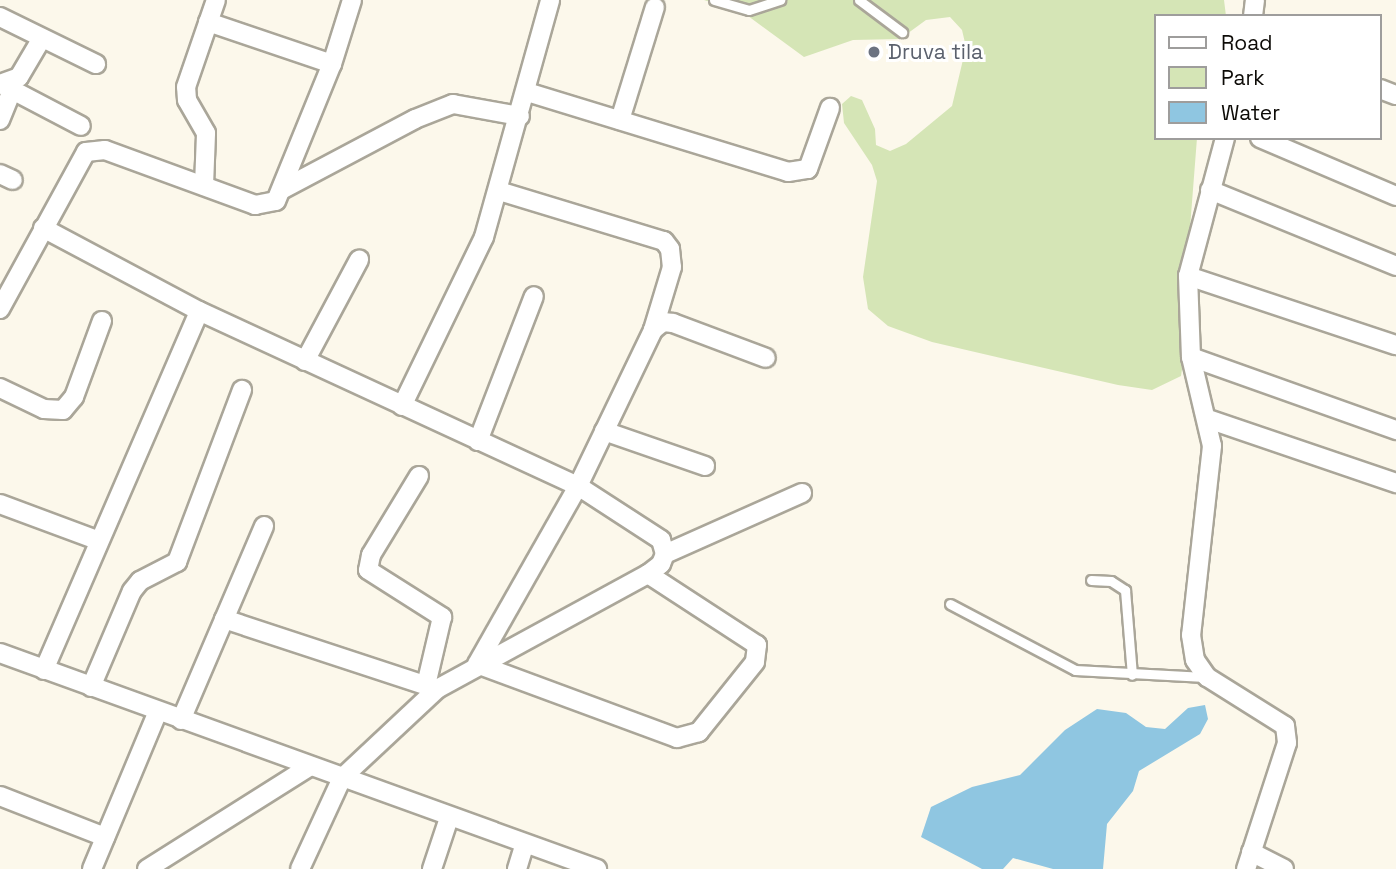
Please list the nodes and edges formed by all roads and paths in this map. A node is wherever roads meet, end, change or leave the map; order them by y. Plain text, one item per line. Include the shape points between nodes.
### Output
1 (216, 0) edge
2 (352, 0) edge
3 (550, 0) edge
4 (714, 0) edge
5 (780, 0) edge
6 (859, 0) edge
7 (655, 7) dead end
8 (0, 17) edge
9 (208, 22) junction
10 (902, 32) dead end
11 (42, 38) junction
12 (96, 64) dead end
13 (332, 64) junction
14 (4, 86) edge
15 (527, 92) junction
16 (830, 108) dead end
17 (520, 116) junction
18 (0, 120) edge
19 (620, 120) junction
20 (81, 126) dead end
21 (1224, 140) edge
22 (1265, 140) edge
23 (204, 186) junction
24 (283, 189) junction
25 (1210, 190) junction
26 (499, 191) junction
27 (1396, 196) edge
28 (43, 228) junction
29 (359, 260) dead end
30 (1396, 266) edge
31 (1188, 275) junction
32 (534, 296) dead end
33 (0, 309) edge
34 (199, 311) junction
35 (102, 321) dead end
36 (653, 330) junction
37 (1396, 345) edge
38 (1192, 357) junction
39 (766, 358) dead end
40 (305, 361) junction
41 (0, 388) edge
42 (242, 390) dead end
43 (402, 406) junction
44 (1208, 419) junction
45 (1396, 430) edge
46 (604, 431) junction
47 (478, 441) junction
48 (705, 466) dead end
49 (419, 476) dead end
50 (1396, 483) edge
51 (578, 486) junction
52 (802, 493) dead end
53 (0, 504) edge
54 (264, 526) dead end
55 (97, 540) junction
56 (666, 554) junction
57 (648, 574) junction
58 (1090, 580) dead end
59 (950, 604) dead end
60 (224, 619) junction
61 (0, 653) edge
62 (477, 664) junction
63 (44, 670) junction
64 (1132, 675) junction
65 (1207, 677) junction
66 (91, 687) junction
67 (432, 687) junction
68 (158, 711) junction
69 (181, 720) junction
70 (309, 767) junction
71 (342, 778) junction
72 (0, 796) edge
73 (449, 818) junction
74 (105, 837) junction
75 (524, 846) junction
76 (1248, 861) edge
77 (158, 867) edge
78 (92, 869) edge
79 (300, 869) edge
80 (432, 869) edge
81 (517, 869) edge
82 (597, 869) edge
83 (1284, 869) edge

1 - 9 street
2 - 13 street
3 - 15 street
4 - 5 lane via 749,10
6 - 10 lane
7 - 19 street
8 - 11 street
9 - 13 street
9 - 23 street via 186,87 187,100 206,133
11 - 12 street
11 - 14 street via 19,77
13 - 24 street
14 - 18 street
14 - 20 street
15 - 17 street
15 - 19 street
16 - 19 street via 813,160 799,173
17 - 24 street via 453,104 415,119
17 - 26 street
21 - 25 street
22 - 27 street
23 - 24 street via 268,205
23 - 28 street via 95,148 80,159
25 - 30 street
25 - 31 street
26 - 36 street via 664,241 672,267
26 - 43 street via 484,237
28 - 33 street
28 - 34 street
29 - 40 street
31 - 37 street
31 - 38 street
32 - 47 street
34 - 40 street
34 - 55 street
35 - 41 street via 74,397 63,410 44,409
36 - 39 street via 663,322 673,323
36 - 46 street
38 - 44 street
38 - 45 street
40 - 43 street
42 - 66 street via 177,562 140,581 132,591
43 - 47 street
44 - 50 street
44 - 65 street via 1211,471 1191,635 1195,660
46 - 48 street
46 - 51 street
47 - 51 street
49 - 67 street via 371,555 368,570 442,617
51 - 56 street via 649,528 662,540
51 - 62 street
52 - 56 street
53 - 55 street
54 - 60 street
55 - 63 street
56 - 57 street via 662,564
57 - 62 street
57 - 62 street via 757,645 755,662 699,732 677,738
58 - 64 lane via 1111,581 1125,590
59 - 64 lane via 1075,670
60 - 67 street
60 - 69 street
61 - 63 street
62 - 67 street
63 - 66 street
64 - 65 lane
65 - 76 street via 1285,726 1287,743
66 - 68 street
67 - 71 street
68 - 69 street
68 - 74 street
69 - 70 street
70 - 71 street
70 - 77 street
71 - 73 street
71 - 79 street
72 - 74 street
73 - 75 street
73 - 80 street
74 - 78 street
75 - 81 street
75 - 82 street
76 - 83 street

